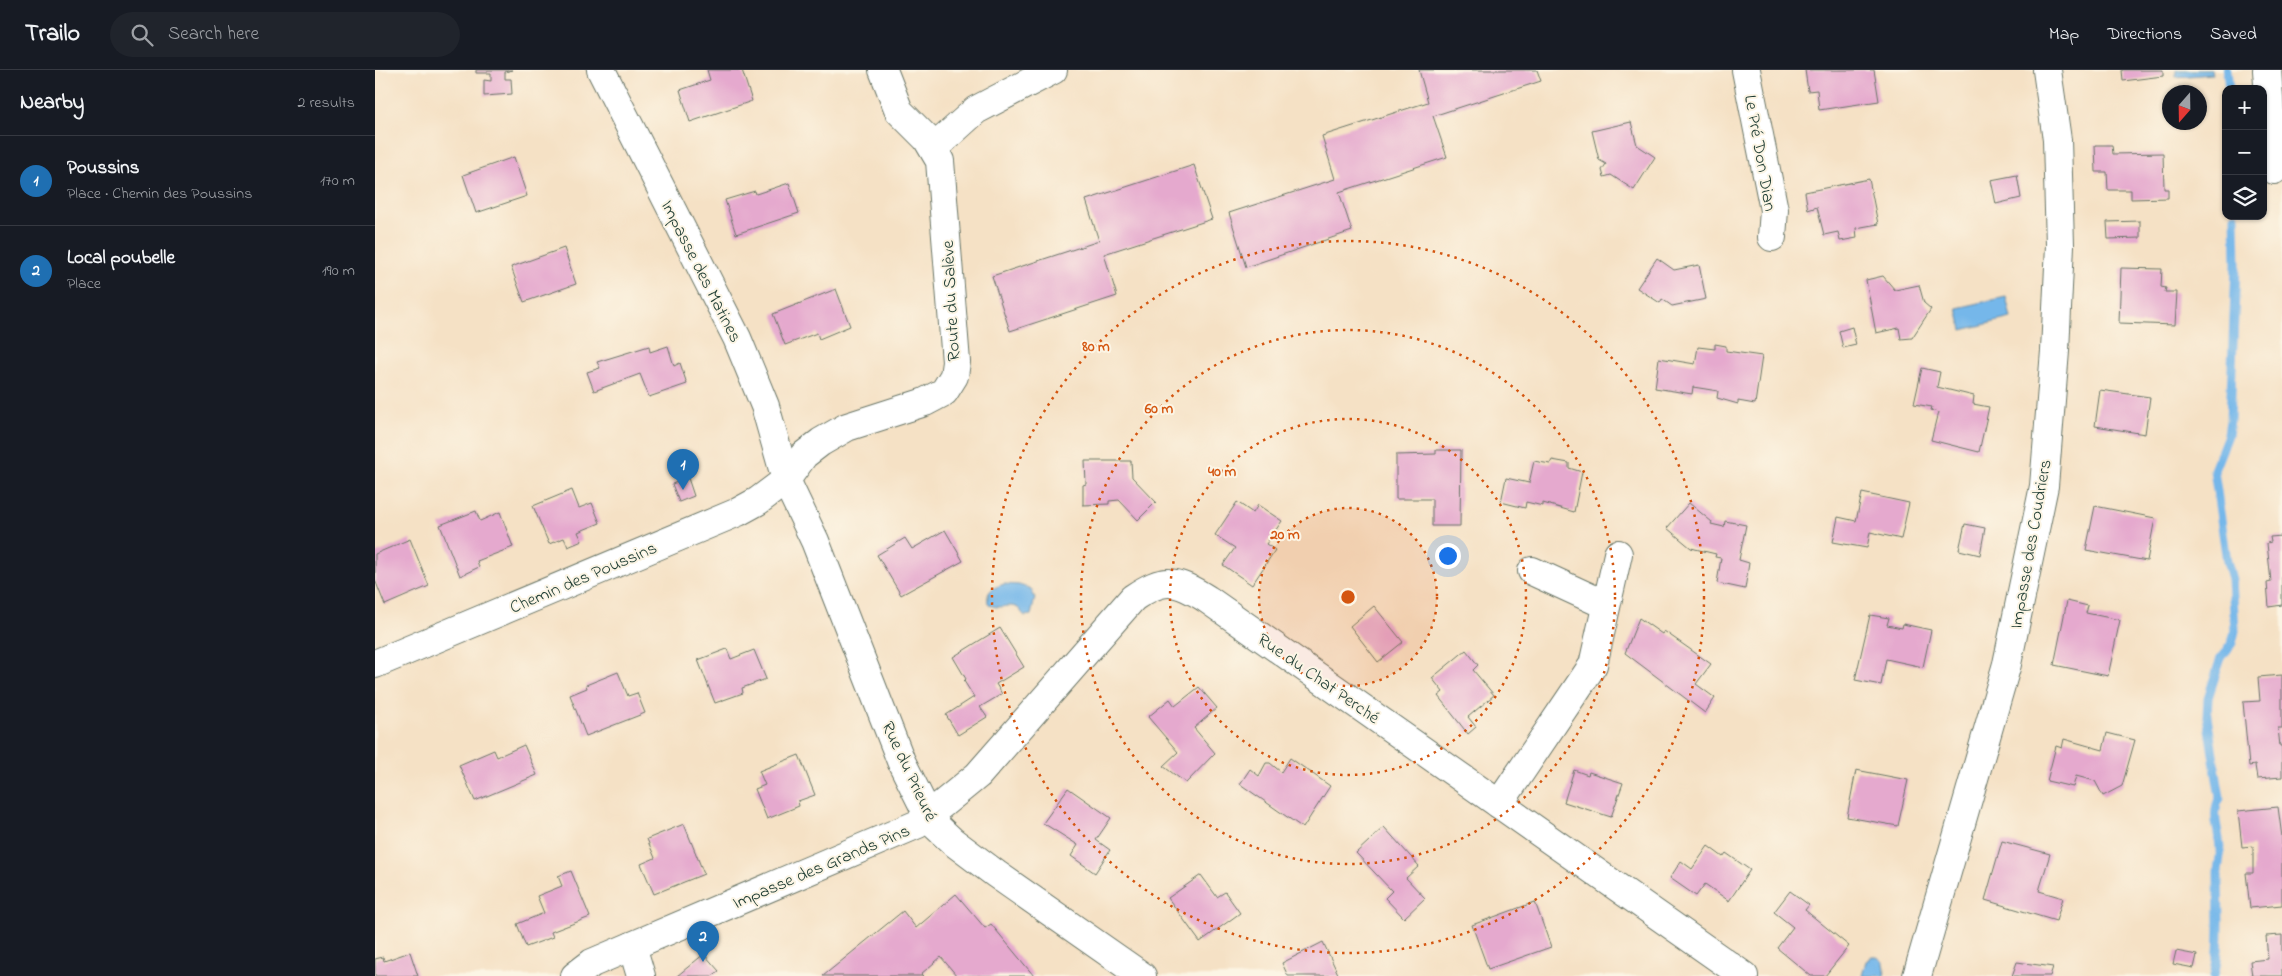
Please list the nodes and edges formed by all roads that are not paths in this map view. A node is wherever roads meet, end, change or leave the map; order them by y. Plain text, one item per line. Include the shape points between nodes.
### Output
1 (601, 70) edge
2 (883, 70) edge
3 (1053, 70) edge
4 (1746, 70) edge
5 (2047, 70) edge
6 (2267, 70) edge
7 (934, 148) junction
8 (2274, 170) dead end
9 (1772, 237) dead end
10 (786, 480) junction
11 (1618, 554) dead end
12 (1532, 571) dead end
13 (1606, 605) junction
14 (375, 664) edge
15 (1499, 804) junction
16 (928, 815) junction
17 (632, 946) junction
18 (575, 976) edge
19 (641, 976) edge
20 (1142, 976) edge
21 (1744, 976) edge
22 (1917, 976) edge

1 - 10 street, Impasse des Matines via 737,338 765,406
2 - 7 street, Route du Salève via 899,111
3 - 7 street via 976,110
4 - 9 street, Le Pré Don Dian via 1774,210
5 - 22 street, Impasse des Coudriers via 2057,140 2060,245 2044,486 2007,664
6 - 8 street
7 - 10 street, Route du Salève via 940,161 943,188 956,362 954,376 944,392 925,402 847,427 821,442 804,455
10 - 14 street, Chemin des Poussins via 738,512
10 - 16 street, Rue du Prieuré via 815,540 901,761
11 - 13 street
12 - 13 street
13 - 15 street via 1593,664
15 - 16 street, Rue du Chat Perché via 1207,599 1187,586 1167,583 1153,585 1133,598 978,775
15 - 21 street, Rue du Chat Perché
16 - 17 street, Impasse des Grands Pins via 917,824
16 - 20 street, Rue du Prieuré via 937,827 989,869
17 - 18 street, Impasse des Grands Pins via 592,963
17 - 19 street

